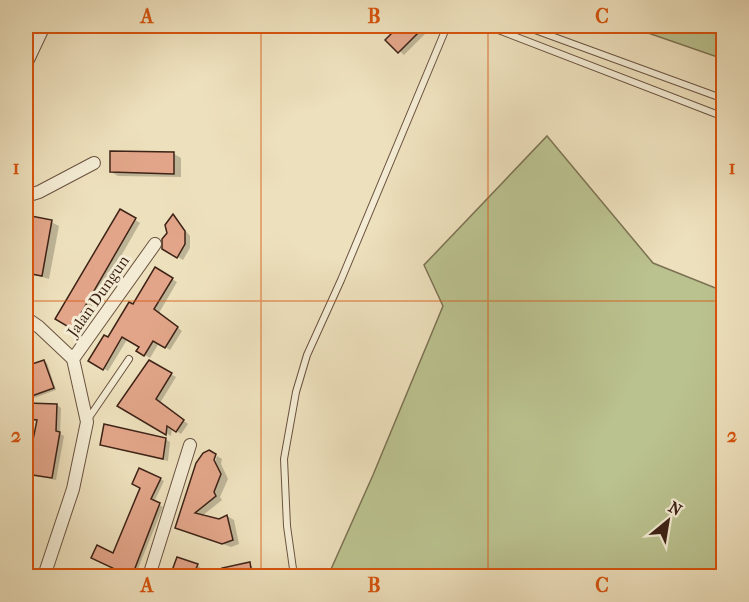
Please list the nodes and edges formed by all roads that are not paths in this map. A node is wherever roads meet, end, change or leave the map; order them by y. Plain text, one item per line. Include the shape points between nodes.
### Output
1 (44, 26) edge
2 (447, 26) edge
3 (488, 26) edge
4 (524, 26) edge
5 (26, 64) edge
6 (723, 99) edge
7 (723, 117) edge
8 (94, 163) dead end
9 (26, 196) edge
10 (155, 244) dead end
11 (26, 318) edge
12 (73, 359) junction
13 (129, 359) dead end
14 (87, 422) junction
15 (190, 445) dead end
16 (44, 576) edge
17 (149, 576) edge
18 (294, 576) edge

1 - 5 street
2 - 18 lane via 307,355 296,392 284,459 286,526
3 - 7 lane
4 - 6 lane
8 - 9 street
10 - 12 street, Jalan Dungun
11 - 12 street
12 - 14 street, Jalan Dungun
13 - 14 lane
14 - 16 street, Jalan Dungun via 73,489
15 - 17 street

